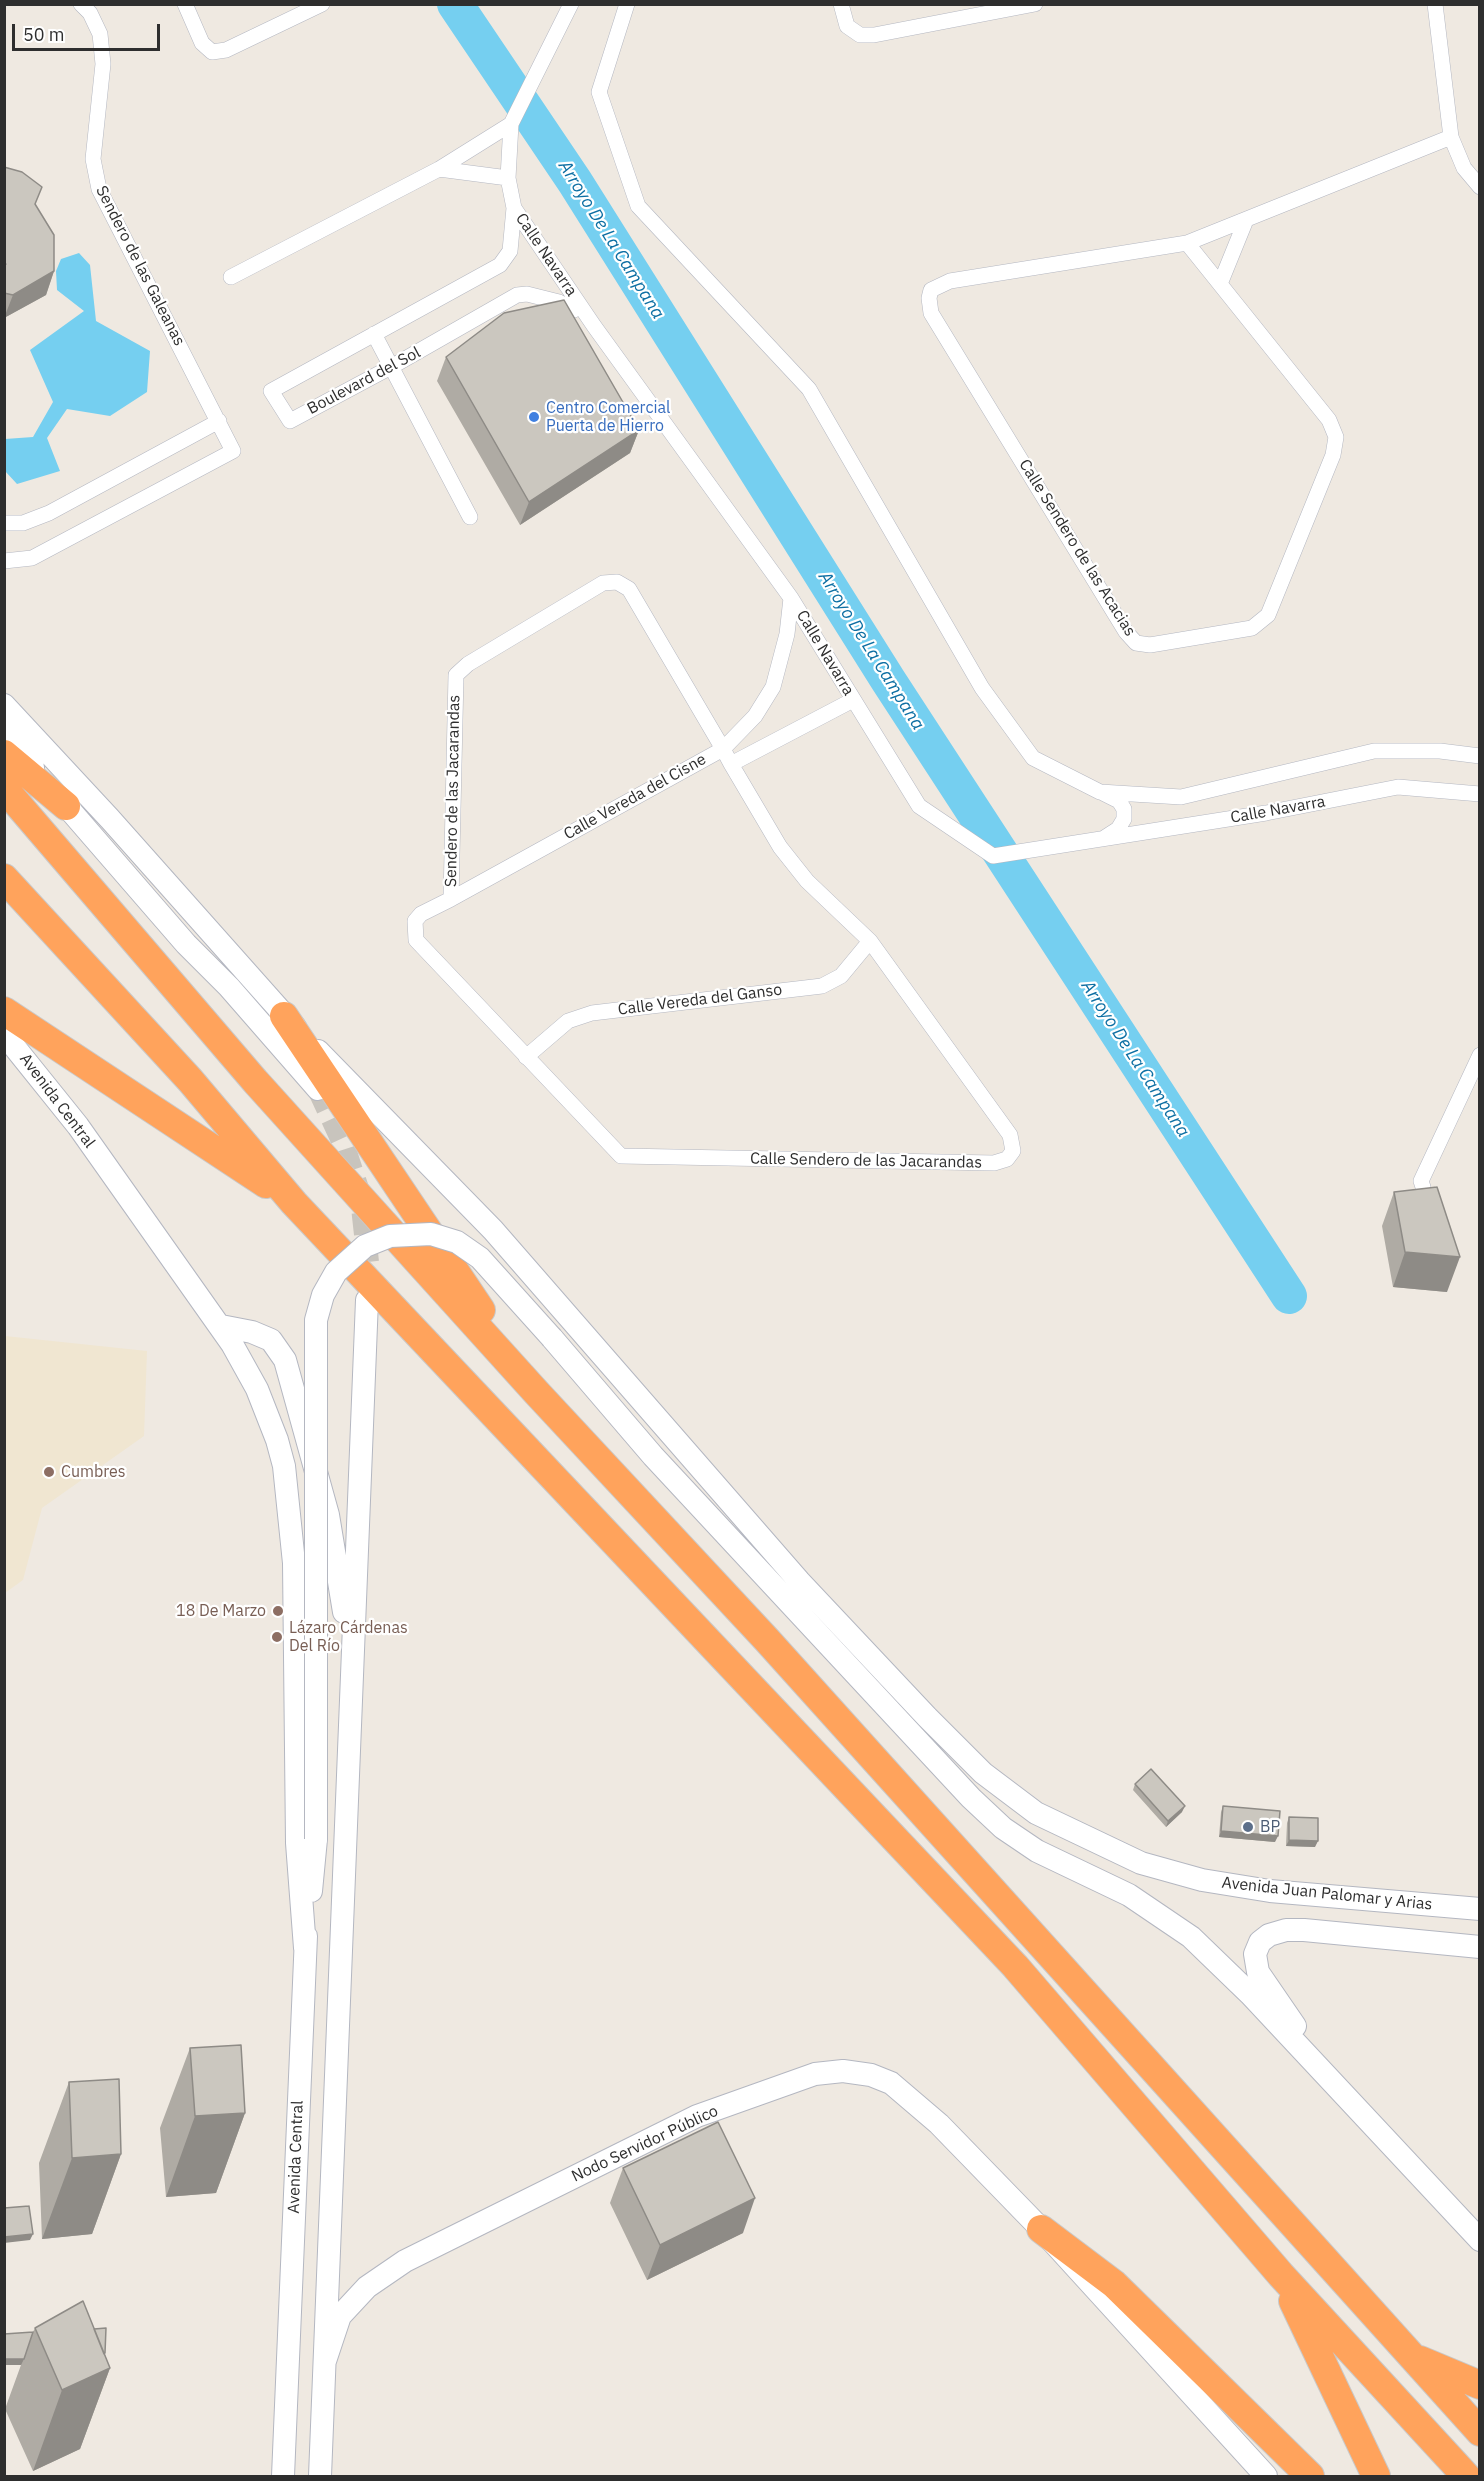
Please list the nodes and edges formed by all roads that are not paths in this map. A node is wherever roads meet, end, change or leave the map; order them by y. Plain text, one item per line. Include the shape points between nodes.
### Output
1 (81, 4) edge
2 (185, 4) edge
3 (322, 4) edge
4 (570, 4) edge
5 (627, 4) edge
6 (841, 4) edge
7 (1035, 4) edge
8 (1435, 4) edge
9 (514, 118) junction
10 (1451, 137) junction
11 (439, 169) junction
12 (508, 178) junction
13 (1479, 187) edge
14 (514, 208) junction
15 (1246, 220) junction
16 (1187, 243) junction
17 (231, 277) dead end
18 (1220, 285) junction
19 (594, 326) junction
20 (374, 334) junction
21 (391, 367) junction
22 (219, 421) junction
23 (470, 517) dead end
24 (4, 523) edge
25 (4, 561) edge
26 (791, 598) junction
27 (853, 700) junction
28 (4, 705) edge
29 (4, 733) edge
30 (723, 749) junction
31 (4, 754) edge
32 (1479, 756) edge
33 (731, 764) junction
34 (4, 788) edge
35 (1100, 792) junction
36 (1479, 794) edge
37 (66, 806) junction
38 (1101, 840) junction
39 (4, 878) edge
40 (451, 899) junction
41 (416, 940) joint
42 (870, 941) junction
43 (4, 1011) edge
44 (284, 1016) junction
45 (4, 1034) edge
46 (1479, 1054) edge
47 (526, 1057) junction
48 (318, 1089) tunnel mouth
49 (1423, 1186) edge
50 (294, 1203) junction
51 (368, 1300) dead end
52 (221, 1326) junction
53 (536, 1392) junction
54 (352, 1661) junction
55 (1479, 1909) edge
56 (1479, 1947) edge
57 (304, 1948) junction
58 (1354, 2107) junction
59 (1041, 2229) junction
60 (1479, 2240) edge
61 (1281, 2275) junction
62 (1412, 2357) junction
63 (325, 2361) junction
64 (1479, 2385) edge
65 (1479, 2432) edge
66 (283, 2476) edge
67 (320, 2476) edge
68 (1266, 2476) edge
69 (1310, 2476) edge
70 (1376, 2476) edge
71 (1466, 2476) edge

1 - 22 street, Sendero de las Galeanas via 100,34 103,64 93,159 99,189
2 - 3 street via 202,44 212,52 226,50
4 - 9 street, Calle Navarra
5 - 35 street, Calle Navarra via 599,92 638,206 809,389 982,688 1033,758
6 - 7 street via 847,26 860,35
8 - 10 street
9 - 11 street
9 - 12 street, Calle Navarra
10 - 13 street via 1464,168
10 - 15 street, Calle Sendero de las Acacias
11 - 12 street
11 - 17 street
12 - 14 street, Calle Navarra
14 - 19 street, Calle Navarra
14 - 20 street, Boulevard del Sol via 510,251 500,265
15 - 16 street, Calle Sendero de las Acacias
15 - 18 street
16 - 18 street, Calle Sendero de las Acacias
16 - 18 street, Calle Sendero de las Acacias via 950,281 931,290 929,298 932,313 1136,643 1150,645 1252,628 1268,615 1333,454 1336,437 1329,420
19 - 21 street, Boulevard del Sol via 559,302 517,295
19 - 26 street, Calle Navarra
20 - 21 street
20 - 21 street, Boulevard del Sol via 271,391 290,421
21 - 23 street
22 - 24 street via 49,513 23,523
22 - 25 street, Sendero de las Galeanas via 233,451 32,558
26 - 27 street, Calle Navarra
26 - 30 street, Calle Vereda del Cisne via 787,634 773,687 755,717
27 - 33 street, Calle Vereda del Cisne
27 - 38 street, Calle Navarra via 919,806 993,856
28 - 44 main road, Avenida Juan Palomar y Arias
29 - 37 main road
30 - 33 street, Calle Sendero de las Jacarandas
30 - 40 street, Calle Vereda del Cisne
30 - 40 street, Sendero de las Jacarandas via 629,590 617,582 603,583 456,675
31 - 37 highway
32 - 35 street, Calle Navarra via 1440,751 1374,752 1180,796
33 - 42 street, Calle Sendero de las Jacarandas via 780,847 807,881
34 - 53 highway via 255,1081
35 - 38 street via 1119,801 1124,809 1124,819 1118,828
36 - 38 street, Calle Navarra via 1398,787
37 - 48 main road
39 - 50 highway via 190,1080
40 - 41 street, Calle Vereda del Cisne via 415,921
41 - 47 street, Calle Sendero de las Jacarandas
42 - 47 street, Calle Vereda del Ganso via 841,976 822,986 592,1013 568,1021
42 - 47 street, Calle Sendero de las Jacarandas via 1010,1135 1013,1151 1007,1159 994,1163 621,1156
43 - 50 highway
44 - 53 highway
44 - 55 main road, Avenida Juan Palomar y Arias via 493,1230 800,1581 975,1765 1036,1813 1141,1863 1202,1880 1270,1891
45 - 52 main road, Avenida Central via 78,1126
46 - 49 street via 1421,1181
50 - 61 highway via 1015,1966
51 - 54 main road
52 - 54 main road via 271,1340 285,1360 328,1515
52 - 57 main road, Avenida Central via 257,1389 284,1466 294,1563 297,1843
53 - 62 highway via 767,1640
54 - 63 main road
56 - 58 main road via 1304,1930 1278,1932 1260,1942 1255,1954 1258,1972
57 - 58 main road, Avenida Central, bridge via 316,1839 316,1328 323,1295 336,1272 365,1246 404,1234 431,1234 457,1242 480,1258 653,1456 971,1798 1003,1828 1037,1851 1129,1894 1191,1937 1250,1994
57 - 66 main road, Avenida Central
58 - 60 main road
59 - 63 main road, Nodo Servidor Público via 939,2124 891,2083 871,2075 815,2074 697,2116 405,2261 367,2287 340,2316
59 - 68 main road, Nodo Servidor Público
59 - 69 highway via 1114,2284
61 - 70 highway
61 - 71 highway
62 - 64 highway
62 - 65 highway
63 - 67 main road

